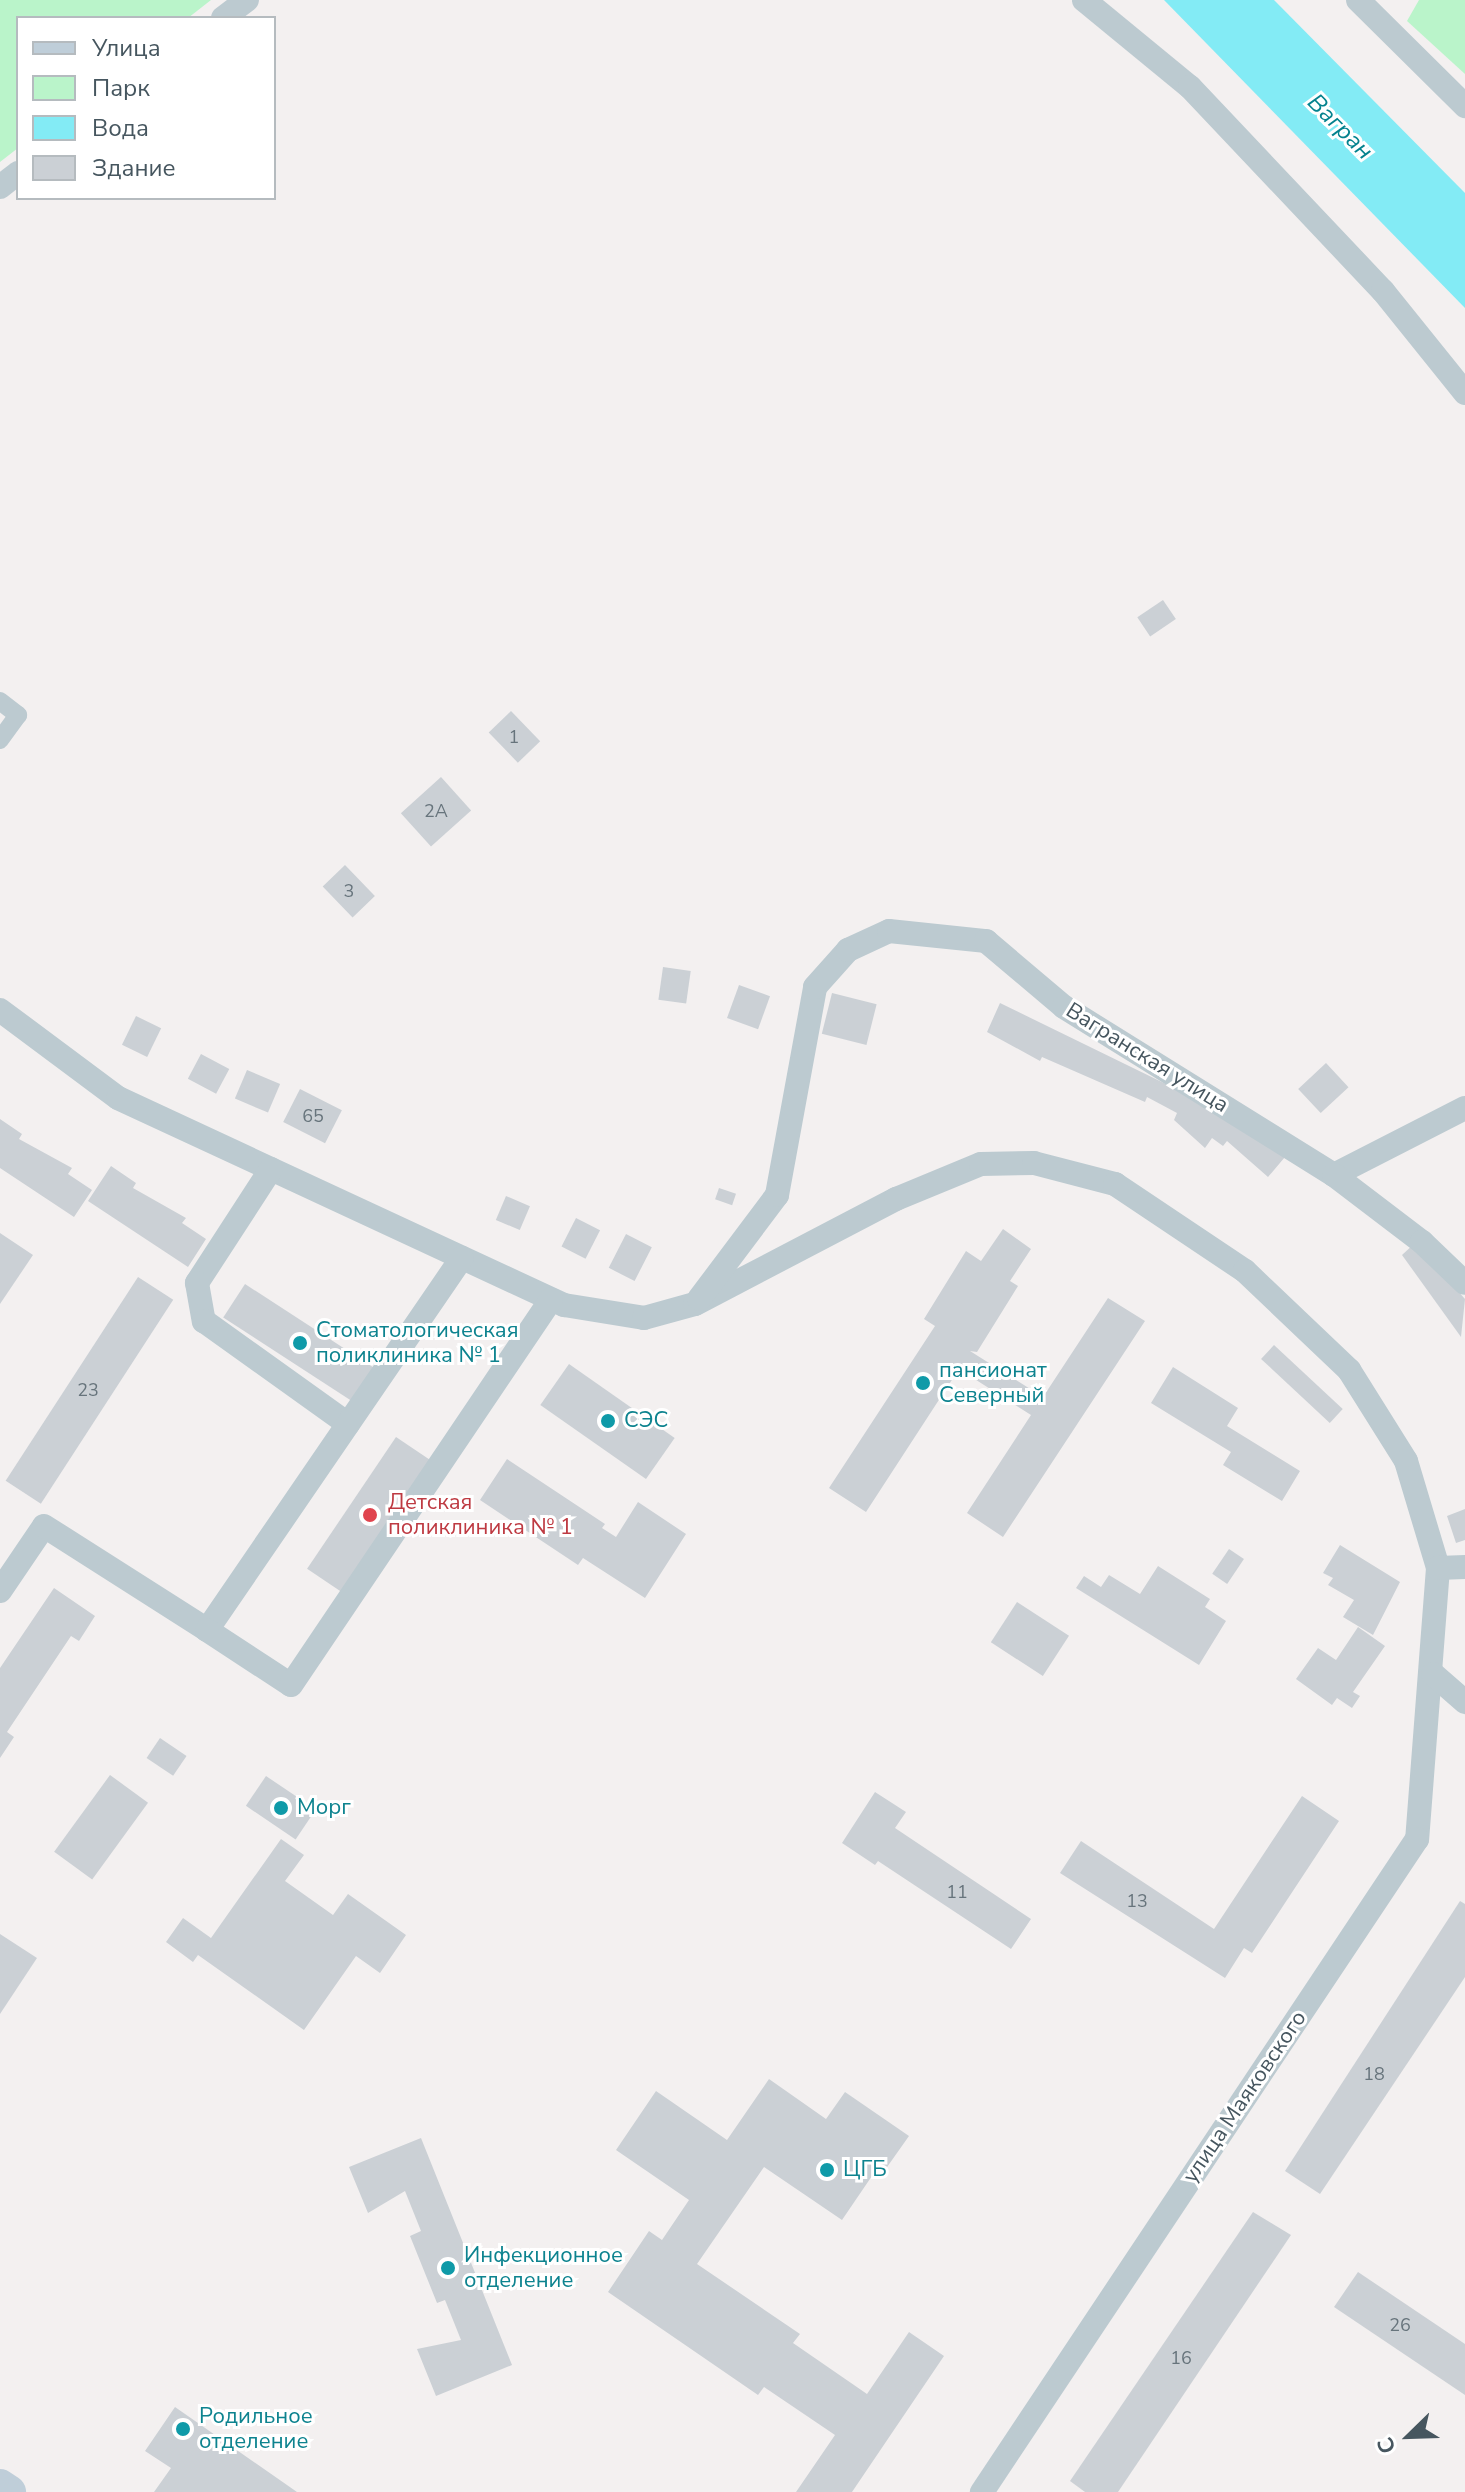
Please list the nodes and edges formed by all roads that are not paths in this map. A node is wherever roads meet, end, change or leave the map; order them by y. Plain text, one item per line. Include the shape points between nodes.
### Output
1 (247, 0) edge
2 (1084, 0) edge
3 (1358, 0) edge
4 (226, 16) edge
5 (1465, 106) edge
6 (16, 175) edge
7 (0, 187) edge
8 (1465, 393) edge
9 (0, 701) edge
10 (0, 740) edge
11 (0, 1010) edge
12 (1465, 1108) edge
13 (271, 1169) junction
14 (1334, 1175) junction
15 (462, 1258) junction
16 (1465, 1283) edge
17 (551, 1299) junction
18 (695, 1304) junction
19 (348, 1424) junction
20 (1465, 1567) edge
21 (1438, 1568) junction
22 (0, 1591) edge
23 (207, 1630) junction
24 (1433, 1674) junction
25 (1465, 1702) edge
26 (0, 2486) edge
27 (9, 2492) edge
28 (982, 2492) edge

1 - 4 street
2 - 8 street via 1190,87 1383,291
3 - 5 street
6 - 7 street
9 - 10 street via 18,715
11 - 13 street, улица Маяковского via 118,1098
12 - 14 street
13 - 15 street, улица Маяковского
13 - 19 street via 197,1283 204,1321
14 - 16 street, Вагранская улица via 1422,1242
14 - 18 street, Вагранская улица via 1064,1007 986,941 889,931 848,950 815,987 777,1195
15 - 17 street, улица Маяковского
15 - 19 street
17 - 18 street, улица Маяковского via 644,1318
17 - 23 street via 291,1685
18 - 21 street, улица Маяковского via 896,1199 981,1164 1034,1163 1115,1184 1245,1271 1349,1370 1406,1461
19 - 23 street
20 - 21 street
21 - 24 street, улица Маяковского
22 - 23 street via 44,1526
24 - 25 street
24 - 28 street, улица Маяковского via 1417,1839
26 - 27 main road

